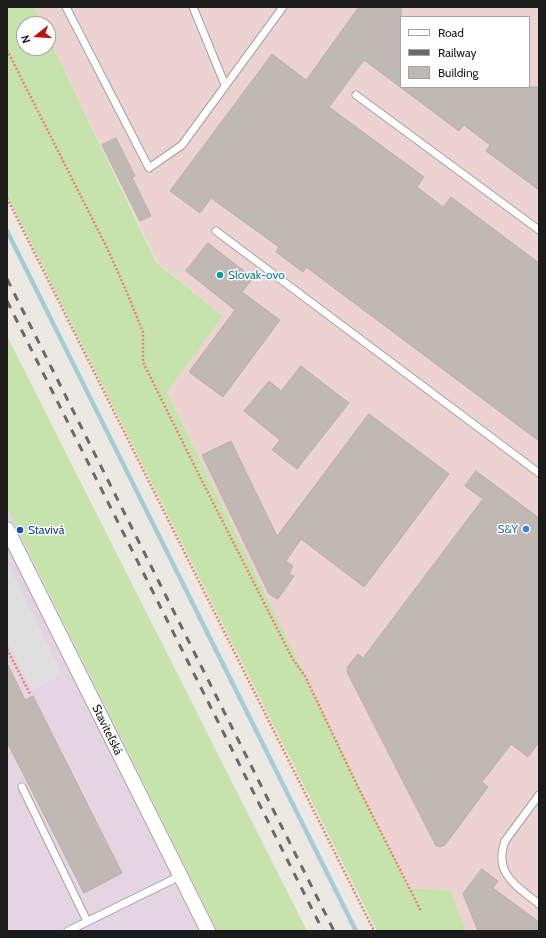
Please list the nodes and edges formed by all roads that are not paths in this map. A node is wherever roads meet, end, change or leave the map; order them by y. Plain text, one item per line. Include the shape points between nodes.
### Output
1 (66, 7) edge
2 (193, 7) edge
3 (283, 7) edge
4 (225, 86) junction
5 (356, 95) dead end
6 (539, 230) edge
7 (216, 231) dead end
8 (539, 473) edge
9 (7, 529) edge
10 (22, 787) dead end
11 (539, 795) edge
12 (180, 876) junction
13 (539, 904) edge
14 (87, 921) junction
15 (68, 931) edge
16 (208, 931) edge

1 - 4 lane via 150,168 182,145
2 - 4 lane
3 - 4 lane
5 - 6 lane
7 - 8 lane
9 - 12 street, Staviteľská
10 - 14 lane
11 - 13 lane via 505,841 501,863 510,881
12 - 14 lane
12 - 16 street, Staviteľská
14 - 15 lane

